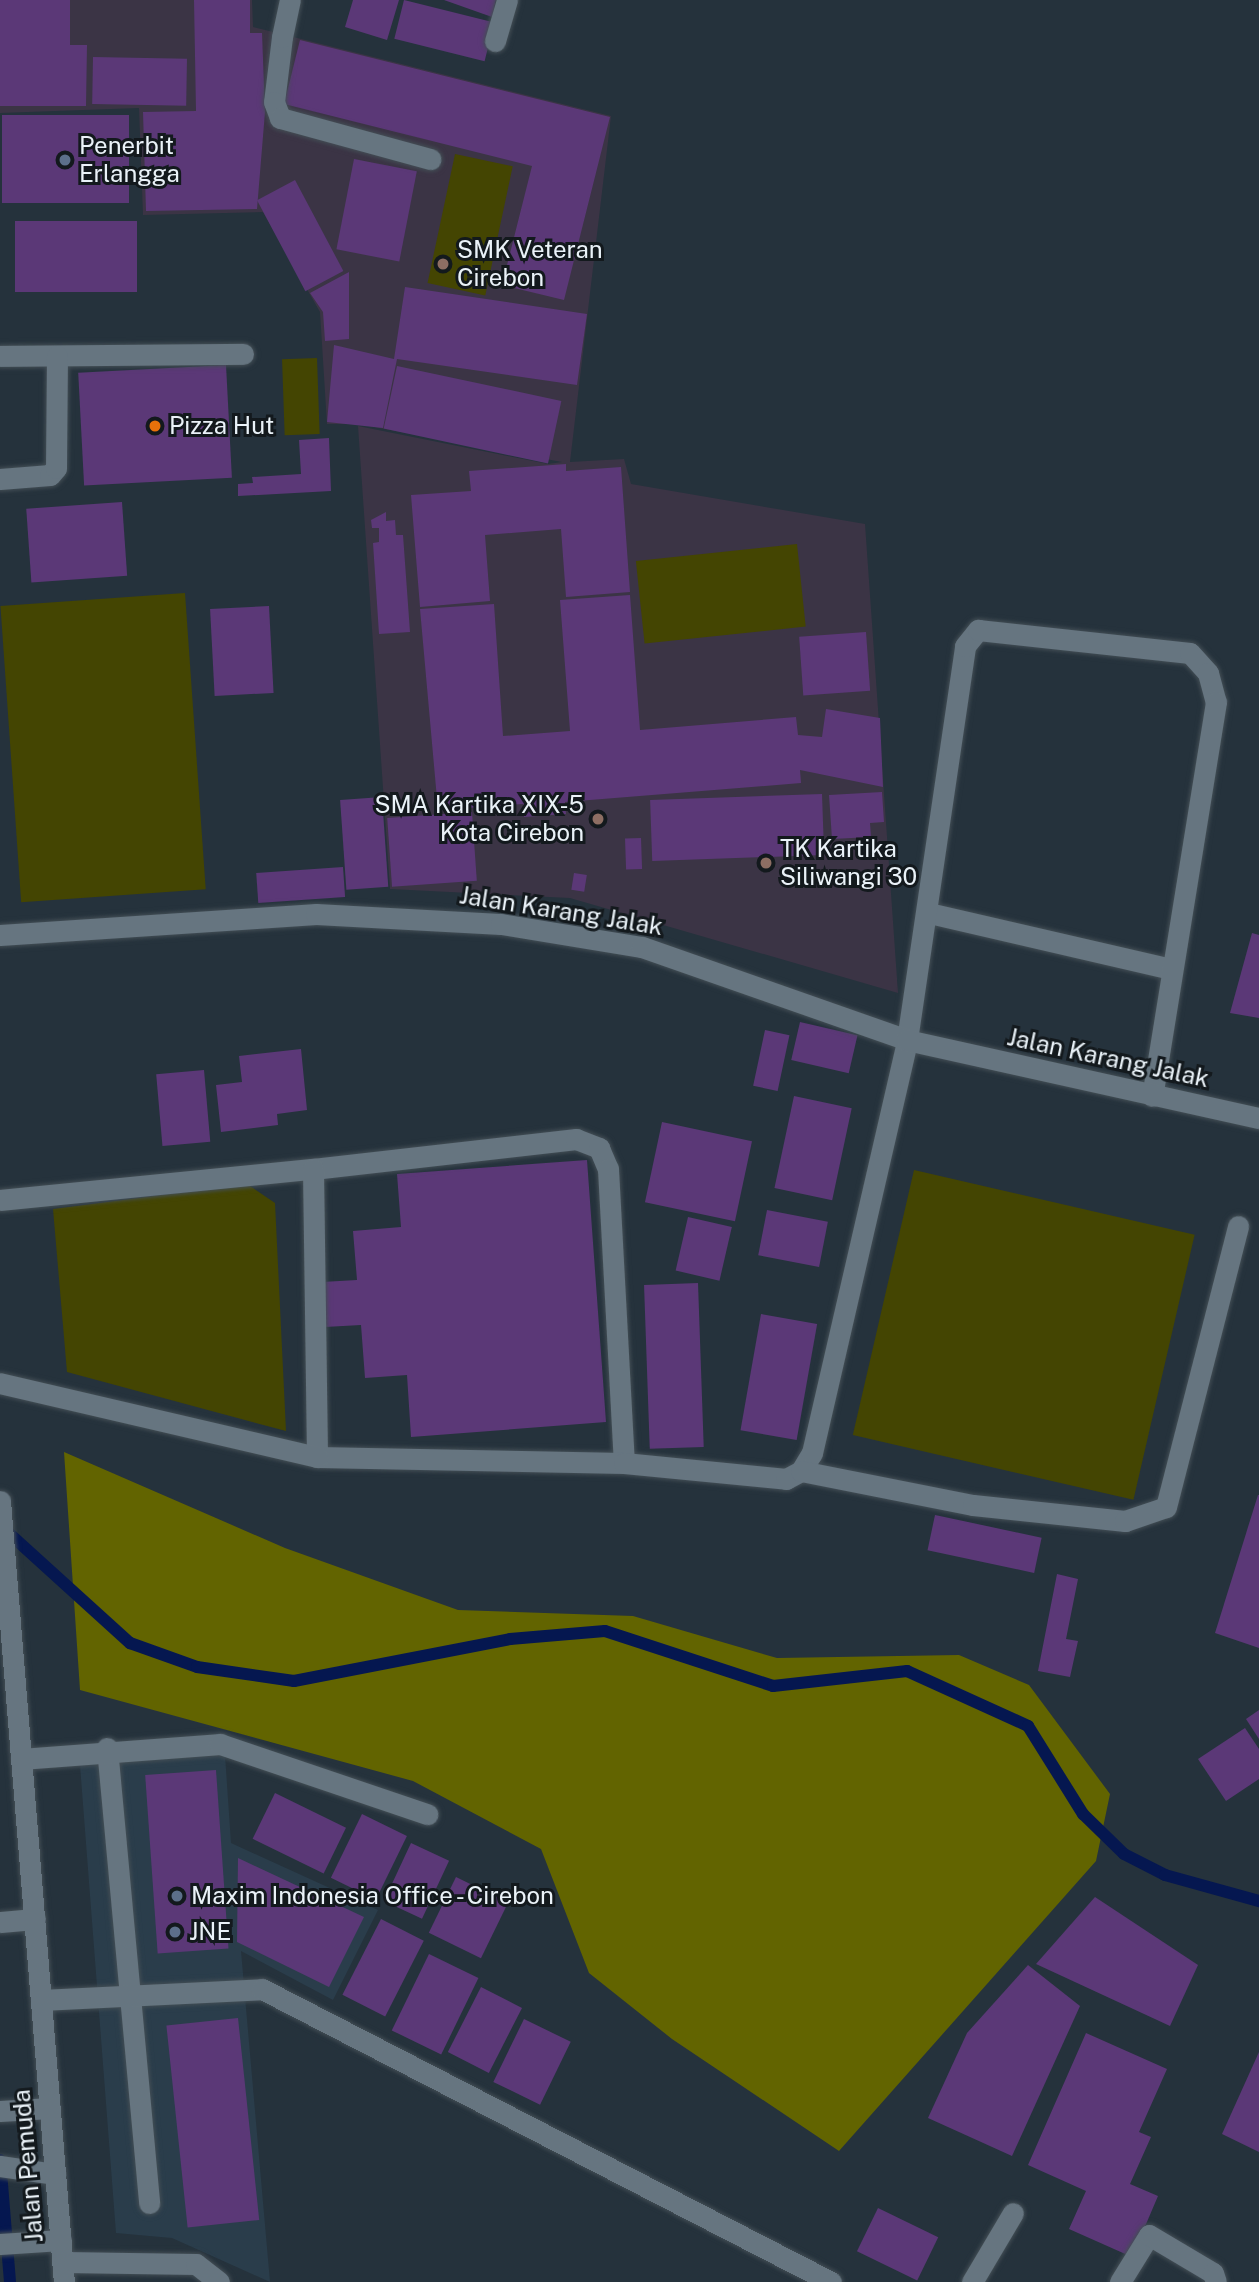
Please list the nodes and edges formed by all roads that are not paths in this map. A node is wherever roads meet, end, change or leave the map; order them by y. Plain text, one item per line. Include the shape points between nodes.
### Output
1 (290, 0) edge
2 (507, 0) edge
3 (495, 41) dead end
4 (429, 159) dead end
5 (243, 354) dead end
6 (0, 356) edge
7 (57, 356) junction
8 (0, 480) edge
9 (929, 913) junction
10 (0, 935) edge
11 (1171, 969) junction
12 (907, 1040) junction
13 (1152, 1096) junction
14 (1259, 1118) edge
15 (313, 1169) junction
16 (0, 1200) edge
17 (1238, 1226) dead end
18 (0, 1383) edge
19 (317, 1457) junction
20 (624, 1463) junction
21 (801, 1471) junction
22 (0, 1501) edge
23 (3, 1577) edge
24 (107, 1748) junction
25 (21, 1759) junction
26 (427, 1814) dead end
27 (35, 1919) junction
28 (0, 1922) edge
29 (130, 1994) junction
30 (41, 2000) junction
31 (50, 2108) junction
32 (2, 2111) edge
33 (4, 2167) edge
34 (55, 2174) junction
35 (149, 2203) dead end
36 (1013, 2213) dead end
37 (61, 2240) junction
38 (8, 2243) edge
39 (63, 2272) edge
40 (219, 2282) edge
41 (831, 2282) edge
42 (972, 2282) edge
43 (1120, 2282) edge
44 (1216, 2282) edge

1 - 4 street via 274,102 280,118
2 - 3 street
5 - 7 street
6 - 7 street
7 - 8 street via 56,468 50,475
9 - 11 street
9 - 11 street via 965,646 973,635 987,627 1190,653 1208,673 1216,702
9 - 12 street
10 - 12 street, Jalan Karang Jalak via 316,915 501,924 642,947
11 - 13 street
12 - 13 street, Jalan Karang Jalak
12 - 21 street via 820,1423
13 - 14 street, Jalan Karang Jalak
15 - 16 street
15 - 19 street
15 - 20 street via 576,1139 599,1148 608,1168
17 - 21 street via 1175,1489 1166,1507 1125,1521 973,1505
18 - 19 street
19 - 20 street
20 - 21 street via 786,1479
22 - 23 street, Jalan Pemuda
23 - 25 street, Jalan Pemuda
24 - 25 street
24 - 26 street via 220,1744
24 - 29 street
25 - 27 street, Jalan Pemuda
27 - 28 street
27 - 30 street, Jalan Pemuda
29 - 30 street
29 - 35 street
29 - 41 street via 262,1989
30 - 31 street, Jalan Pemuda
31 - 32 street
31 - 34 street, Jalan Pemuda
33 - 34 street
34 - 37 street, Jalan Pemuda
36 - 42 street
37 - 38 street
37 - 39 street, Jalan Pemuda
39 - 40 street via 196,2264
43 - 44 street via 1149,2235 1213,2273

